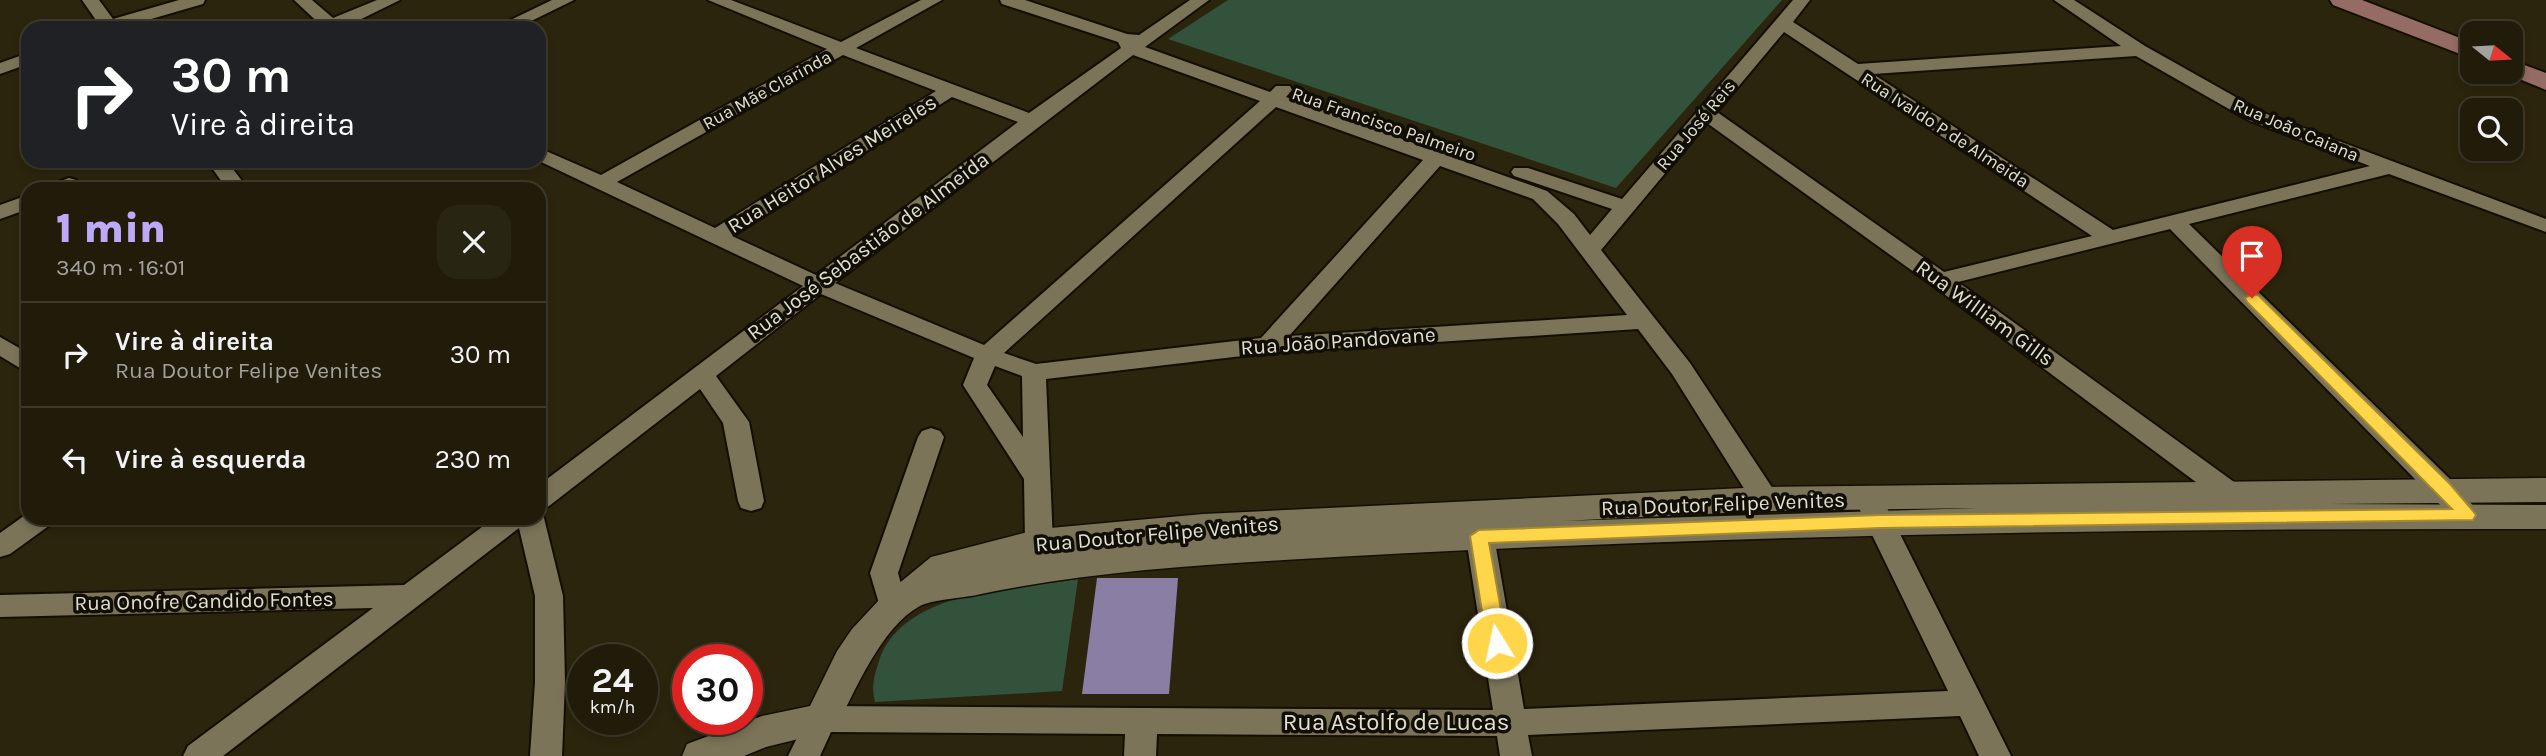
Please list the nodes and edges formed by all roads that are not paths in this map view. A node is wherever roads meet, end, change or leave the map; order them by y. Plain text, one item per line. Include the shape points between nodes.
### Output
1 (90, 0) edge
2 (197, 0) edge
3 (302, 0) edge
4 (392, 0) edge
5 (566, 0) edge
6 (716, 0) edge
7 (934, 0) edge
8 (1008, 0) edge
9 (1201, 0) edge
10 (1802, 0) edge
11 (2062, 0) edge
12 (2341, 0) edge
13 (2368, 0) edge
14 (102, 21) edge
15 (126, 21) edge
16 (325, 21) edge
17 (345, 21) edge
18 (519, 21) edge
19 (1781, 22) junction
20 (2460, 35) edge
21 (1132, 42) junction
22 (2460, 47) edge
23 (840, 49) junction
24 (2139, 50) junction
25 (0, 57) edge
26 (21, 57) edge
27 (21, 60) edge
28 (2524, 60) edge
29 (0, 69) edge
30 (1852, 69) junction
31 (2546, 69) edge
32 (2524, 73) edge
33 (2546, 82) edge
34 (947, 91) junction
35 (1279, 93) junction
36 (1707, 114) junction
37 (1032, 121) junction
38 (1441, 151) junction
39 (546, 157) dead end
40 (2388, 169) junction
41 (601, 183) junction
42 (1547, 189) junction
43 (21, 204) edge
44 (1626, 207) junction
45 (0, 213) edge
46 (2175, 222) junction
47 (2546, 226) edge
48 (716, 237) junction
49 (2110, 238) junction
50 (1589, 250) junction
51 (1940, 280) junction
52 (817, 284) junction
53 (1643, 321) junction
54 (0, 345) edge
55 (1268, 345) junction
56 (987, 355) junction
57 (21, 360) edge
58 (1034, 372) junction
59 (702, 374) junction
60 (931, 437) dead end
61 (1037, 478) junction
62 (2444, 489) junction
63 (2546, 490) edge
64 (2231, 492) junction
65 (546, 494) edge
66 (1765, 499) junction
67 (751, 501) dead end
68 (1875, 510) junction
69 (2467, 515) junction
70 (2259, 516) junction
71 (2546, 517) edge
72 (30, 525) edge
73 (504, 525) edge
74 (532, 525) edge
75 (1478, 526) junction
76 (1039, 542) junction
77 (0, 547) edge
78 (409, 596) junction
79 (904, 600) junction
80 (0, 606) edge
81 (1970, 703) junction
82 (822, 719) junction
83 (1142, 720) junction
84 (1511, 723) junction
85 (199, 756) edge
86 (547, 756) edge
87 (701, 756) edge
88 (804, 756) edge
89 (1140, 756) edge
90 (1516, 756) edge
91 (1995, 756) edge

1 - 14 street
2 - 15 street
3 - 16 street
4 - 17 street
5 - 18 street
6 - 23 street
7 - 23 street, Rua Mãe Clarinda
8 - 21 street, Rua Francisco Palmeiro
9 - 21 street, Rua José Sebastião de Almeida
10 - 19 street, Rua José Reis
11 - 24 street, Rua João Caiana
12 - 22 main road
13 - 20 main road
19 - 30 street, Rua Ivaldo P de Almeida
19 - 36 street, Rua José Reis
21 - 35 street, Rua Francisco Palmeiro
21 - 37 street, Rua José Sebastião de Almeida
23 - 34 street
23 - 41 street, Rua Mãe Clarinda
24 - 30 street
24 - 40 street, Rua João Caiana via 2257,117
25 - 26 street
27 - 29 street
28 - 31 main road
30 - 49 street, Rua Ivaldo P de Almeida
32 - 33 main road
34 - 37 street
34 - 48 street, Rua Heitor Alves Meireles
35 - 38 street, Rua Francisco Palmeiro
35 - 56 street
36 - 44 street, Rua José Reis
36 - 51 street, Rua William Gills
37 - 52 street, Rua José Sebastião de Almeida
38 - 42 street, Rua Francisco Palmeiro
38 - 55 street
39 - 41 street
40 - 46 street
40 - 47 street, Rua João Caiana
41 - 48 street
42 - 44 street, Rua Francisco Palmeiro
42 - 50 street, Rua Francisco Palmeiro
43 - 45 street
44 - 50 street, Rua José Reis
46 - 49 street
46 - 62 street
48 - 52 street
49 - 51 street
50 - 53 street, Rua Francisco Palmeiro
51 - 64 street, Rua William Gills
52 - 56 street
52 - 59 street, Rua José Sebastião de Almeida
53 - 55 street, Rua João Pandovane
53 - 66 street, Rua Francisco Palmeiro via 1719,425
54 - 57 street
55 - 58 street, Rua João Pandovane
56 - 58 street
56 - 61 street via 975,385
58 - 61 street
59 - 65 street, Rua José Sebastião de Almeida
59 - 67 street via 736,422
60 - 79 street via 884,573
61 - 76 street
62 - 63 street, Rua Doutor Felipe Venites
62 - 64 street, Rua Doutor Felipe Venites
62 - 69 street
64 - 68 street, Rua Doutor Felipe Venites
64 - 70 street, Rua William Gills
66 - 68 street, Rua Doutor Felipe Venites
66 - 75 street, Rua Doutor Felipe Venites
68 - 70 street, Rua Doutor Felipe Venites
68 - 75 street, Rua Doutor Felipe Venites
68 - 81 street
69 - 70 street, Rua Doutor Felipe Venites
69 - 71 street, Rua Doutor Felipe Venites
72 - 77 street
73 - 78 street
74 - 86 street via 549,596
75 - 76 street, Rua Doutor Felipe Venites via 1203,526
75 - 79 street, Rua Doutor Felipe Venites via 1061,565
75 - 84 street
76 - 79 street, Rua Doutor Felipe Venites via 943,566
78 - 80 street, Rua Onofre Candido Fontes
78 - 85 street
79 - 82 street, Rua Doutor Felipe Venites via 850,661
81 - 84 street, Rua Astolfo de Lucas
81 - 91 street
82 - 83 street, Rua Astolfo de Lucas
82 - 87 street via 762,732
82 - 88 street
83 - 84 street, Rua Astolfo de Lucas
83 - 89 street
84 - 90 street

